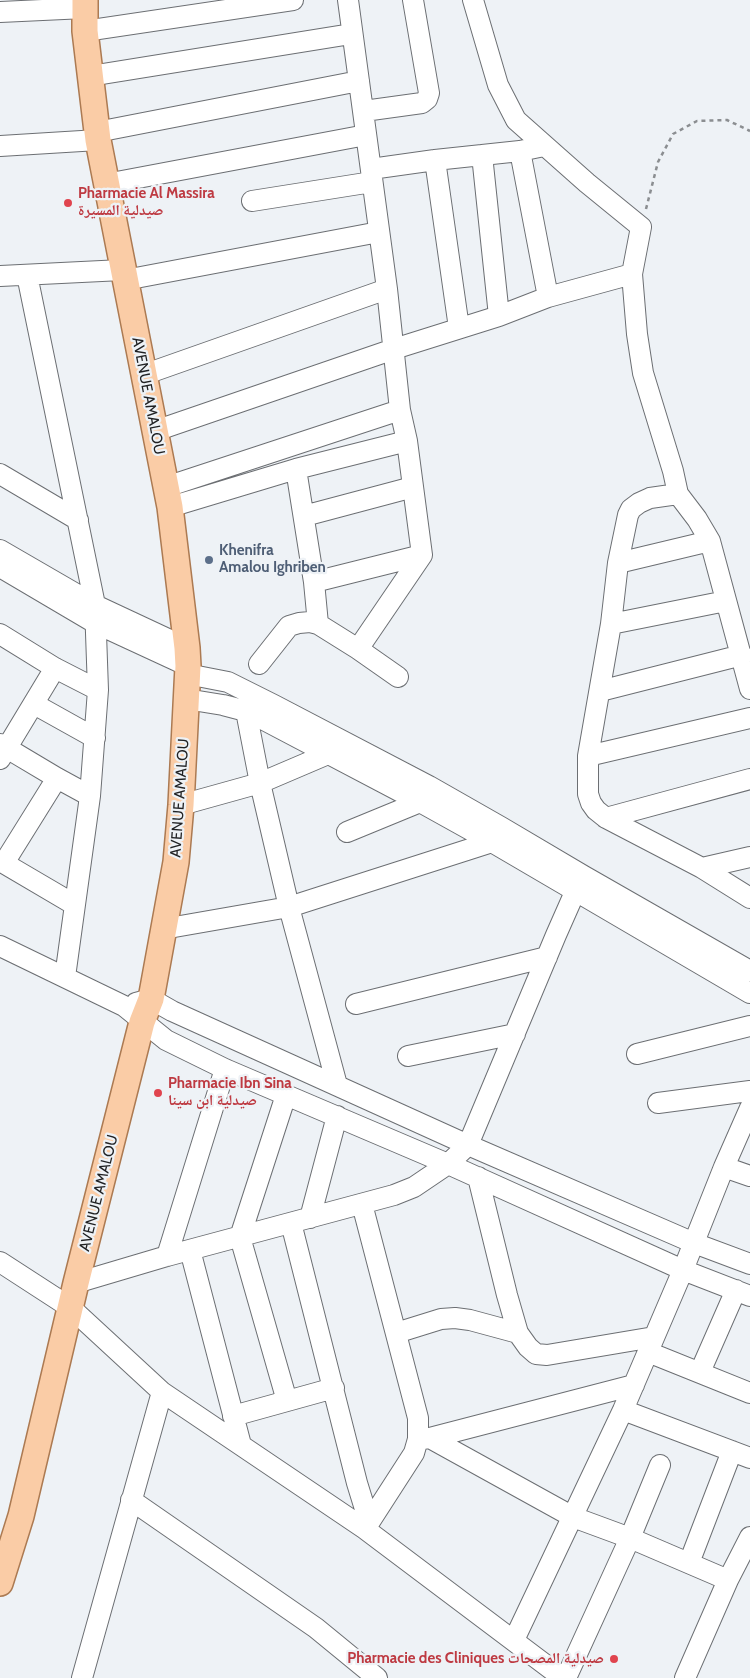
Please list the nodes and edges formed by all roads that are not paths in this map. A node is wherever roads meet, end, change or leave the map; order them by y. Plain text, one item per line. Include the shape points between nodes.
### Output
1 (293, 0) edge
2 (348, 0) edge
3 (413, 0) edge
4 (473, 0) edge
5 (0, 12) edge
6 (85, 13) edge
7 (351, 34) junction
8 (90, 76) junction
9 (359, 81) junction
10 (364, 111) junction
11 (366, 135) junction
12 (98, 136) junction
13 (0, 146) edge
14 (544, 146) junction
15 (520, 151) junction
16 (482, 155) junction
17 (435, 160) junction
18 (371, 175) junction
19 (106, 184) junction
20 (252, 201) dead end
21 (379, 232) junction
22 (632, 274) junction
23 (27, 275) junction
24 (124, 275) junction
25 (0, 276) edge
26 (387, 290) junction
27 (548, 297) junction
28 (499, 316) junction
29 (459, 328) junction
30 (394, 349) junction
31 (143, 375) junction
32 (400, 410) junction
33 (155, 431) junction
34 (407, 441) junction
35 (296, 469) junction
36 (0, 474) edge
37 (413, 487) junction
38 (678, 494) junction
39 (168, 497) junction
40 (304, 516) junction
41 (78, 520) junction
42 (710, 541) junction
43 (0, 550) edge
44 (422, 555) junction
45 (618, 563) junction
46 (0, 567) edge
47 (314, 582) junction
48 (726, 601) junction
49 (95, 614) junction
50 (318, 624) junction
51 (611, 624) junction
52 (2, 641) edge
53 (358, 649) junction
54 (742, 655) junction
55 (188, 663) junction
56 (259, 664) dead end
57 (55, 668) junction
58 (398, 677) dead end
59 (750, 689) edge
60 (98, 690) junction
61 (600, 691) junction
62 (186, 699) junction
63 (34, 704) junction
64 (246, 712) junction
65 (750, 718) edge
66 (94, 738) junction
67 (2, 750) edge
68 (328, 754) junction
69 (588, 756) junction
70 (57, 778) junction
71 (750, 779) edge
72 (260, 783) junction
73 (90, 796) junction
74 (420, 802) junction
75 (181, 805) junction
76 (606, 818) junction
77 (346, 832) dead end
78 (492, 842) junction
79 (750, 857) edge
80 (2, 862) edge
81 (702, 868) junction
82 (575, 892) junction
83 (750, 898) edge
84 (75, 905) junction
85 (289, 907) junction
86 (163, 929) junction
87 (0, 946) edge
88 (547, 957) junction
89 (750, 971) edge
90 (65, 977) junction
91 (750, 993) edge
92 (151, 999) junction
93 (356, 1004) dead end
94 (133, 1014) junction
95 (750, 1026) edge
96 (515, 1034) junction
97 (637, 1054) dead end
98 (408, 1056) dead end
99 (225, 1069) junction
100 (337, 1084) junction
101 (750, 1091) edge
102 (286, 1095) junction
103 (658, 1103) dead end
104 (750, 1110) edge
105 (337, 1116) junction
106 (468, 1145) junction
107 (448, 1164) junction
108 (724, 1167) junction
109 (750, 1176) edge
110 (478, 1177) junction
111 (362, 1204) junction
112 (300, 1221) junction
113 (240, 1237) junction
114 (694, 1243) junction
115 (190, 1250) junction
116 (167, 1256) junction
117 (749, 1261) edge
118 (0, 1262) edge
119 (683, 1270) junction
120 (76, 1283) junction
121 (743, 1293) edge
122 (71, 1308) junction
123 (396, 1333) junction
124 (518, 1333) junction
125 (651, 1345) junction
126 (700, 1372) junction
127 (634, 1385) junction
128 (334, 1388) junction
129 (162, 1392) junction
130 (750, 1393) edge
131 (286, 1401) junction
132 (623, 1410) junction
133 (233, 1416) junction
134 (424, 1439) junction
135 (241, 1445) junction
136 (741, 1454) edge
137 (660, 1465) dead end
138 (131, 1500) junction
139 (573, 1517) junction
140 (367, 1525) junction
141 (750, 1537) edge
142 (630, 1538) junction
143 (689, 1562) junction
144 (728, 1580) junction
145 (0, 1582) edge
146 (514, 1640) junction
147 (82, 1678) edge
148 (377, 1678) edge
149 (564, 1678) edge
150 (685, 1678) edge

1 - 6 street
2 - 7 street
3 - 10 street via 429,92 427,99
4 - 14 street via 498,85 516,120
5 - 6 street
6 - 8 main road, AVENUE AMALOU
7 - 8 street
7 - 9 street
8 - 12 main road, AVENUE AMALOU
9 - 10 street
9 - 12 street
10 - 11 street
11 - 18 street
11 - 19 street
12 - 13 street
12 - 19 main road, AVENUE AMALOU
14 - 15 street
14 - 22 street via 642,227
15 - 16 street
15 - 27 street
16 - 17 street
16 - 28 street
17 - 18 street
17 - 29 street
18 - 20 street
18 - 21 street
19 - 24 main road, AVENUE AMALOU
21 - 24 street
21 - 26 street
22 - 27 street
22 - 38 street via 643,374
23 - 24 street
23 - 25 street
23 - 41 street
24 - 31 main road, AVENUE AMALOU
26 - 30 street
26 - 31 street
27 - 28 street
28 - 29 street
29 - 30 street
30 - 32 street
30 - 33 street
31 - 33 main road, AVENUE AMALOU
32 - 34 street
32 - 39 street
33 - 39 main road, AVENUE AMALOU
34 - 35 street
34 - 37 street
35 - 39 street
35 - 40 street
36 - 41 street
37 - 40 street
37 - 44 street
38 - 42 street
38 - 45 street via 650,498 631,509
39 - 55 main road, AVENUE AMALOU
40 - 47 street
41 - 49 street
42 - 45 street
42 - 48 street
43 - 49 street
44 - 47 street
44 - 53 street
45 - 51 street
46 - 49 street
47 - 50 street
48 - 51 street
48 - 54 street
49 - 55 street
49 - 60 street
50 - 53 street
50 - 56 street via 310,622 289,626
51 - 61 street
52 - 57 street
53 - 58 street
54 - 59 street
54 - 61 street
55 - 62 main road, AVENUE AMALOU
55 - 89 street via 345,742 501,827
57 - 60 street
57 - 63 street
60 - 66 street
61 - 69 street
62 - 64 street
62 - 75 main road, AVENUE AMALOU
63 - 66 street
63 - 67 street
64 - 68 street
64 - 72 street
65 - 69 street
66 - 73 street
67 - 70 street
68 - 72 street
68 - 74 street
69 - 76 street via 588,794 596,810
70 - 73 street
70 - 80 street
71 - 76 street
72 - 75 street
72 - 85 street
73 - 84 street
74 - 77 street
74 - 78 street
75 - 86 main road, AVENUE AMALOU via 176,862
76 - 81 street
78 - 82 street
78 - 85 street
79 - 81 street
80 - 84 street
81 - 83 street
82 - 88 street
82 - 91 street
84 - 90 street
85 - 86 street
85 - 100 street
86 - 92 main road, AVENUE AMALOU
87 - 90 street
88 - 93 street
88 - 96 street
90 - 94 street
92 - 94 main road, AVENUE AMALOU
92 - 100 street
94 - 99 street via 166,1040
94 - 120 main road, AVENUE AMALOU
95 - 97 street
96 - 98 street
96 - 106 street
99 - 102 street
99 - 116 street
100 - 106 street
101 - 103 street
102 - 105 street
102 - 113 street
104 - 108 street
105 - 107 street
105 - 112 street
106 - 107 street
106 - 114 street
107 - 110 street
107 - 111 street via 414,1187
108 - 109 street
108 - 114 street
110 - 119 street
110 - 124 street
111 - 112 street
111 - 123 street
112 - 113 street
112 - 128 street
113 - 115 street
113 - 131 street
114 - 117 street
114 - 119 street
115 - 116 street
115 - 133 street
116 - 120 street
118 - 122 street
119 - 121 street
119 - 125 street
120 - 122 main road, AVENUE AMALOU
121 - 126 street
122 - 129 street
122 - 145 main road, AVENUE AMALOU via 21,1516
123 - 124 street via 455,1318
123 - 134 street
124 - 125 street via 536,1354 547,1355
125 - 126 street
125 - 127 street
126 - 130 street
127 - 132 street
127 - 134 street
128 - 131 street
128 - 140 street
129 - 135 street
129 - 138 street
131 - 133 street
132 - 136 street
132 - 139 street
133 - 135 street
134 - 139 street
134 - 140 street
135 - 140 street
136 - 143 street
137 - 142 street
138 - 147 street
138 - 148 street via 316,1628
139 - 142 street
139 - 146 street
140 - 146 street
141 - 144 street
142 - 143 street
142 - 149 street
143 - 144 street
144 - 150 street
146 - 149 street

